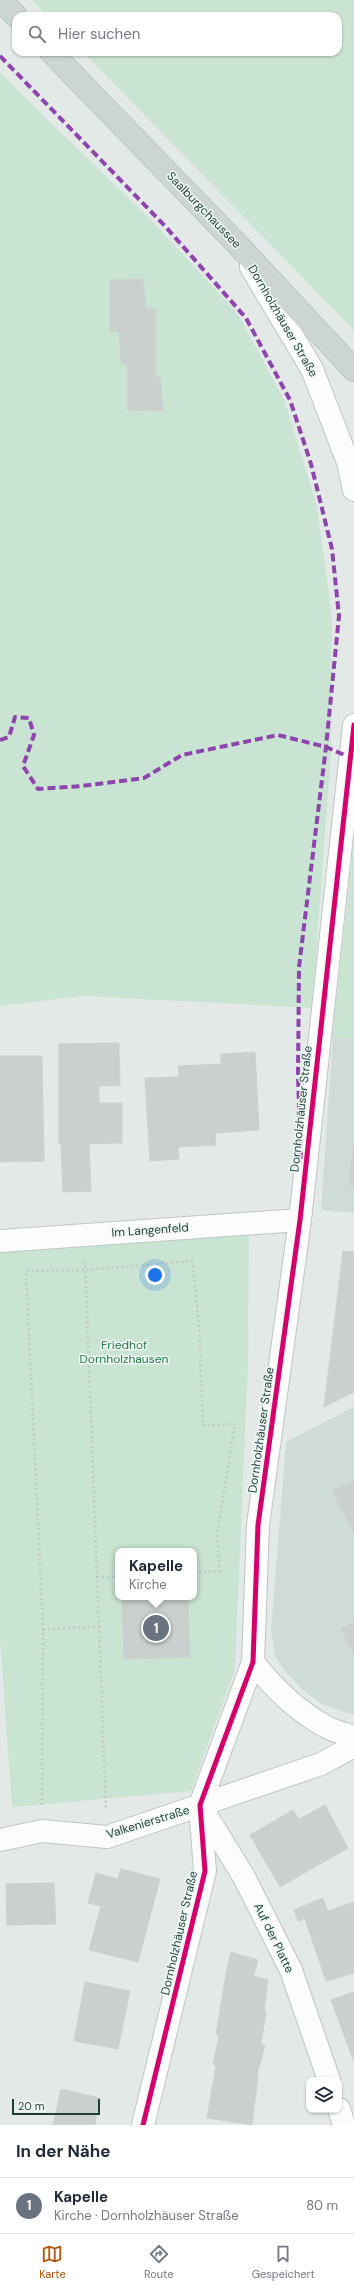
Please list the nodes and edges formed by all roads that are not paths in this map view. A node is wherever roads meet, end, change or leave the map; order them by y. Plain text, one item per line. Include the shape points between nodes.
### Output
1 (1, 0) edge
2 (12, 12) edge
3 (55, 56) edge
4 (238, 245) junction
5 (354, 370) edge
6 (354, 490) edge
7 (354, 725) edge
8 (300, 1220) junction
9 (0, 1241) edge
10 (253, 1662) junction
11 (354, 1737) edge
12 (354, 1746) edge
13 (200, 1805) junction
14 (0, 1840) edge
15 (328, 2077) edge
16 (340, 2113) edge
17 (143, 2125) edge
18 (344, 2125) edge

1 - 2 main road
3 - 4 main road, Saalburgchaussee
4 - 5 main road, Saalburgchaussee
4 - 6 street, Dornholzhäuser Straße via 312,369 348,462
7 - 8 street, Dornholzhäuser Straße
8 - 9 street, Im Langenfeld
8 - 10 street, Dornholzhäuser Straße via 258,1525
10 - 11 street via 269,1683 301,1710 326,1727
10 - 13 street, Dornholzhäuser Straße
12 - 13 street, Valkenierstraße via 321,1764
13 - 14 street, Valkenierstraße via 107,1837 42,1831
13 - 15 street, Auf der Platte via 244,1877 291,1970
13 - 17 street, Dornholzhäuser Straße via 205,1871
16 - 18 street

